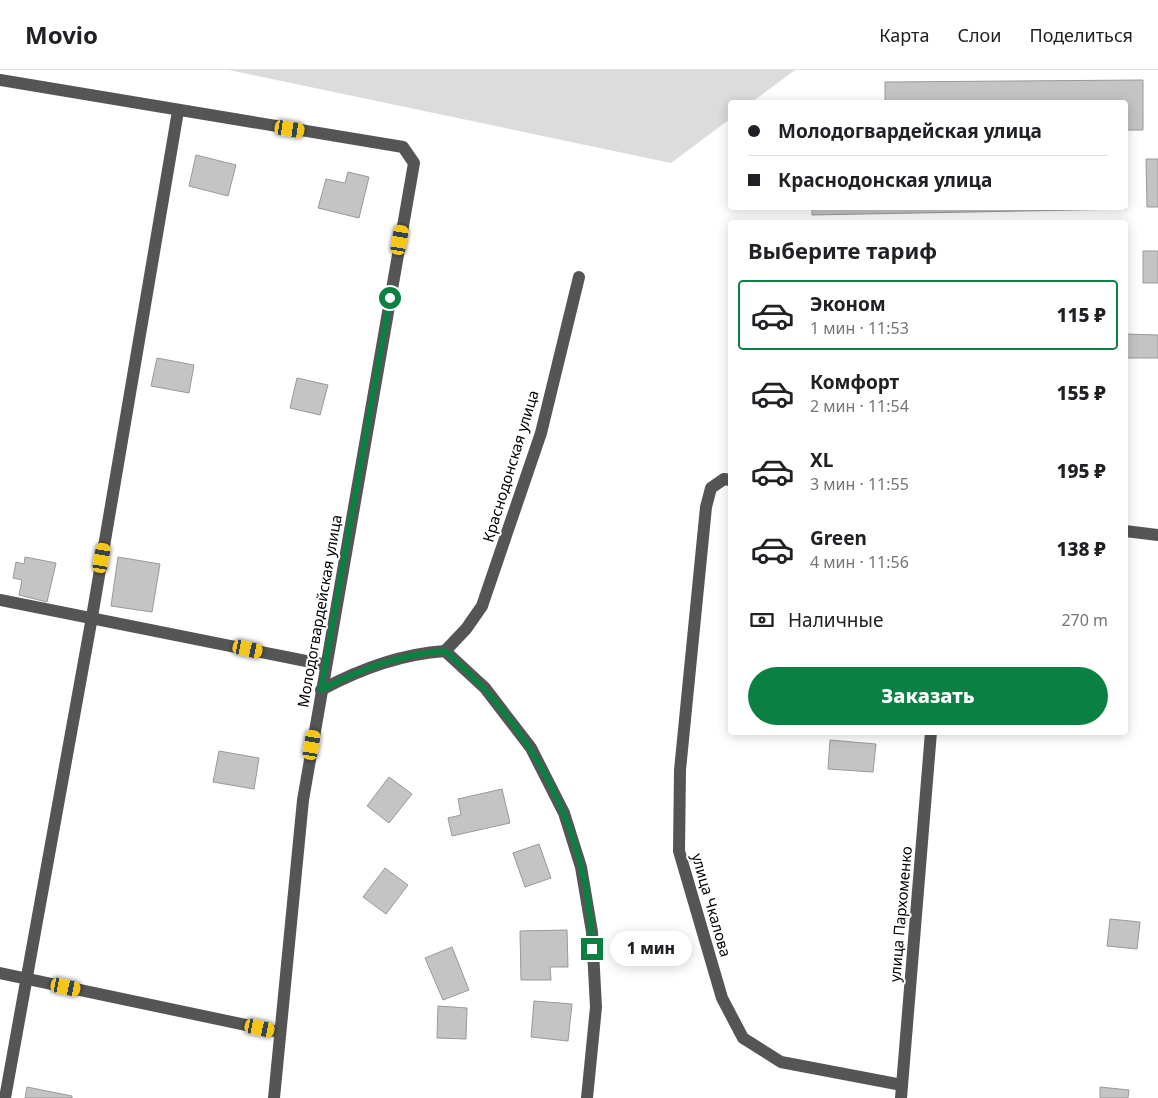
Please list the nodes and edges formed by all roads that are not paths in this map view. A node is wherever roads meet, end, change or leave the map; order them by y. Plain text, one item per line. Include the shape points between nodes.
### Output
1 (0, 80) edge
2 (178, 111) junction
3 (579, 277) dead end
4 (728, 480) edge
5 (1128, 531) edge
6 (1158, 535) edge
7 (0, 600) edge
8 (92, 617) junction
9 (445, 651) junction
10 (326, 665) junction
11 (321, 690) junction
12 (931, 735) edge
13 (0, 973) edge
14 (27, 978) junction
15 (279, 1032) junction
16 (902, 1092) edge
17 (5, 1098) edge
18 (274, 1098) edge
19 (587, 1098) edge

1 - 2 street
2 - 8 street
2 - 10 street, Молодогвардейская улица via 403,147 414,163
3 - 9 street, Краснодонская улица via 541,433 482,606 466,630
4 - 16 street, улица Чкалова via 711,488 706,507 680,770 679,851 722,998 743,1038 781,1062
5 - 6 street
7 - 8 street
8 - 10 street
8 - 14 street
9 - 11 street via 382,663
9 - 19 street via 485,688 531,748 564,813 582,867 592,932 596,1007
10 - 11 street, Молодогвардейская улица
11 - 15 street, Молодогвардейская улица via 303,800
12 - 16 street, улица Пархоменко
13 - 14 street
14 - 15 street
14 - 17 street
15 - 18 street, Молодогвардейская улица

